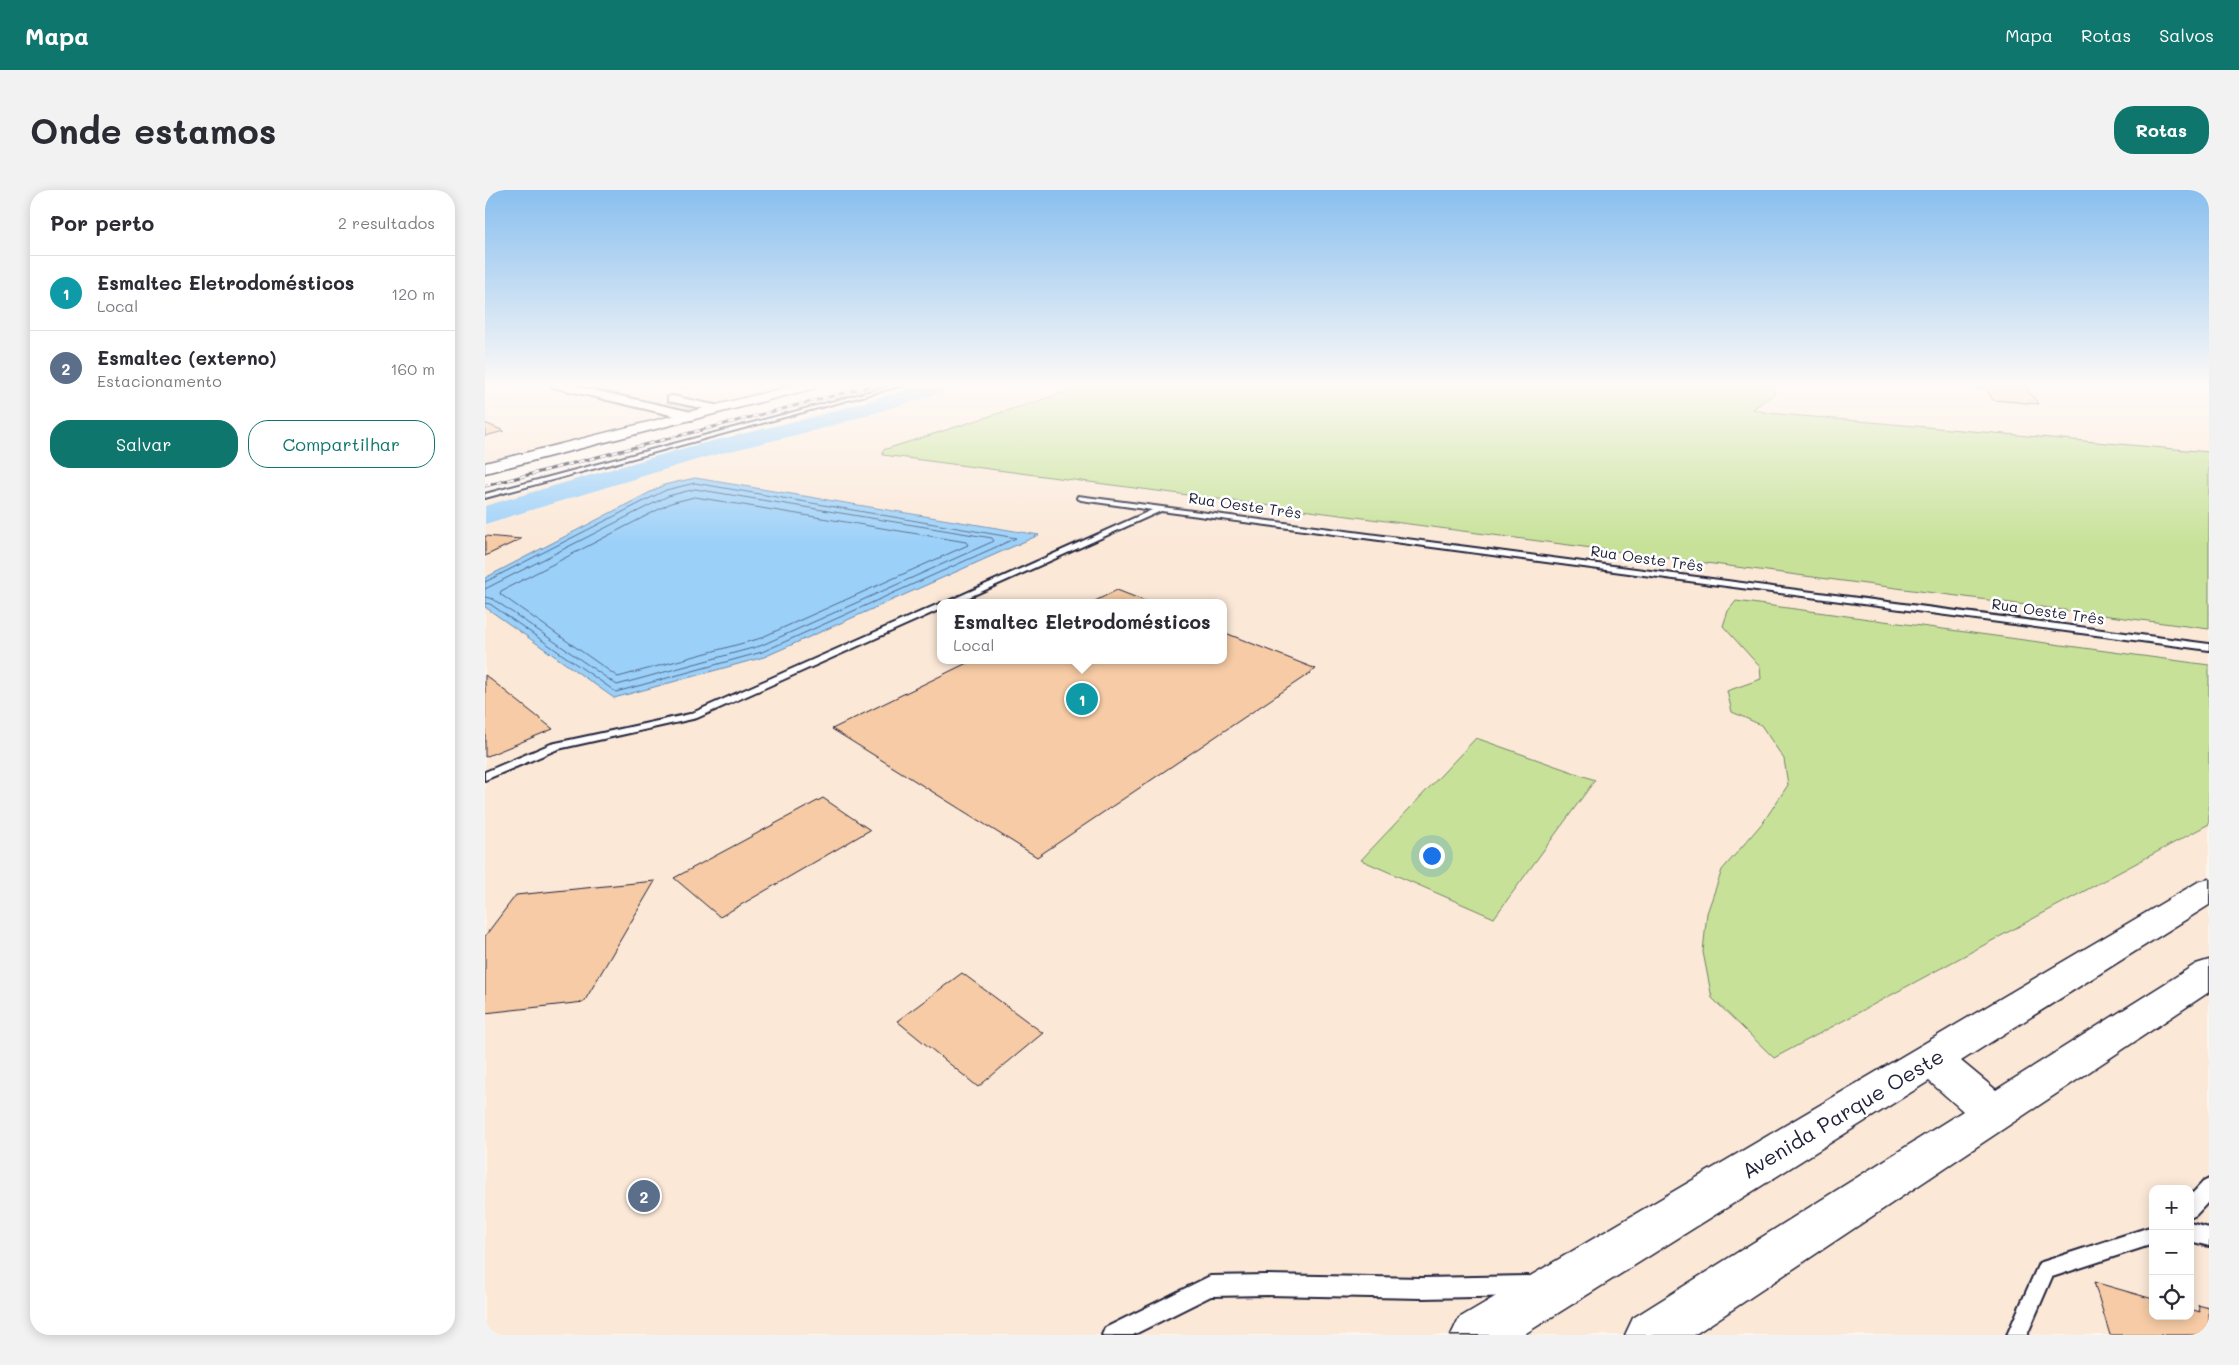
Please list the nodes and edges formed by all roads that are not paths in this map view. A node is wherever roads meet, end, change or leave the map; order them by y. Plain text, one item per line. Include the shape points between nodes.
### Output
1 (582, 438) edge
2 (595, 438) edge
3 (700, 438) edge
4 (485, 461) edge
5 (485, 468) edge
6 (485, 496) edge
7 (1081, 498) dead end
8 (1161, 508) junction
9 (957, 599) edge
10 (937, 608) edge
11 (2209, 647) edge
12 (485, 776) edge
13 (2209, 890) edge
14 (2209, 974) edge
15 (1931, 1060) junction
16 (1994, 1112) junction
17 (2209, 1188) edge
18 (2194, 1205) edge
19 (2194, 1233) edge
20 (2149, 1236) edge
21 (2209, 1237) edge
22 (1562, 1285) junction
23 (1112, 1335) edge
24 (1476, 1335) edge
25 (1650, 1335) edge
26 (2017, 1335) edge

1 - 4 street
2 - 5 street
3 - 6 lane
7 - 8 lane, Rua Oeste Três
8 - 9 lane
8 - 11 lane, Rua Oeste Três
10 - 12 lane via 693,716 555,746
13 - 15 street, Avenida Parque Oeste
14 - 16 street
15 - 16 street
15 - 22 street, Avenida Parque Oeste
16 - 25 street
17 - 18 lane
19 - 21 lane
20 - 26 lane via 2046,1270
22 - 23 lane via 1423,1288 1267,1284 1210,1286
22 - 24 street, Avenida Parque Oeste

